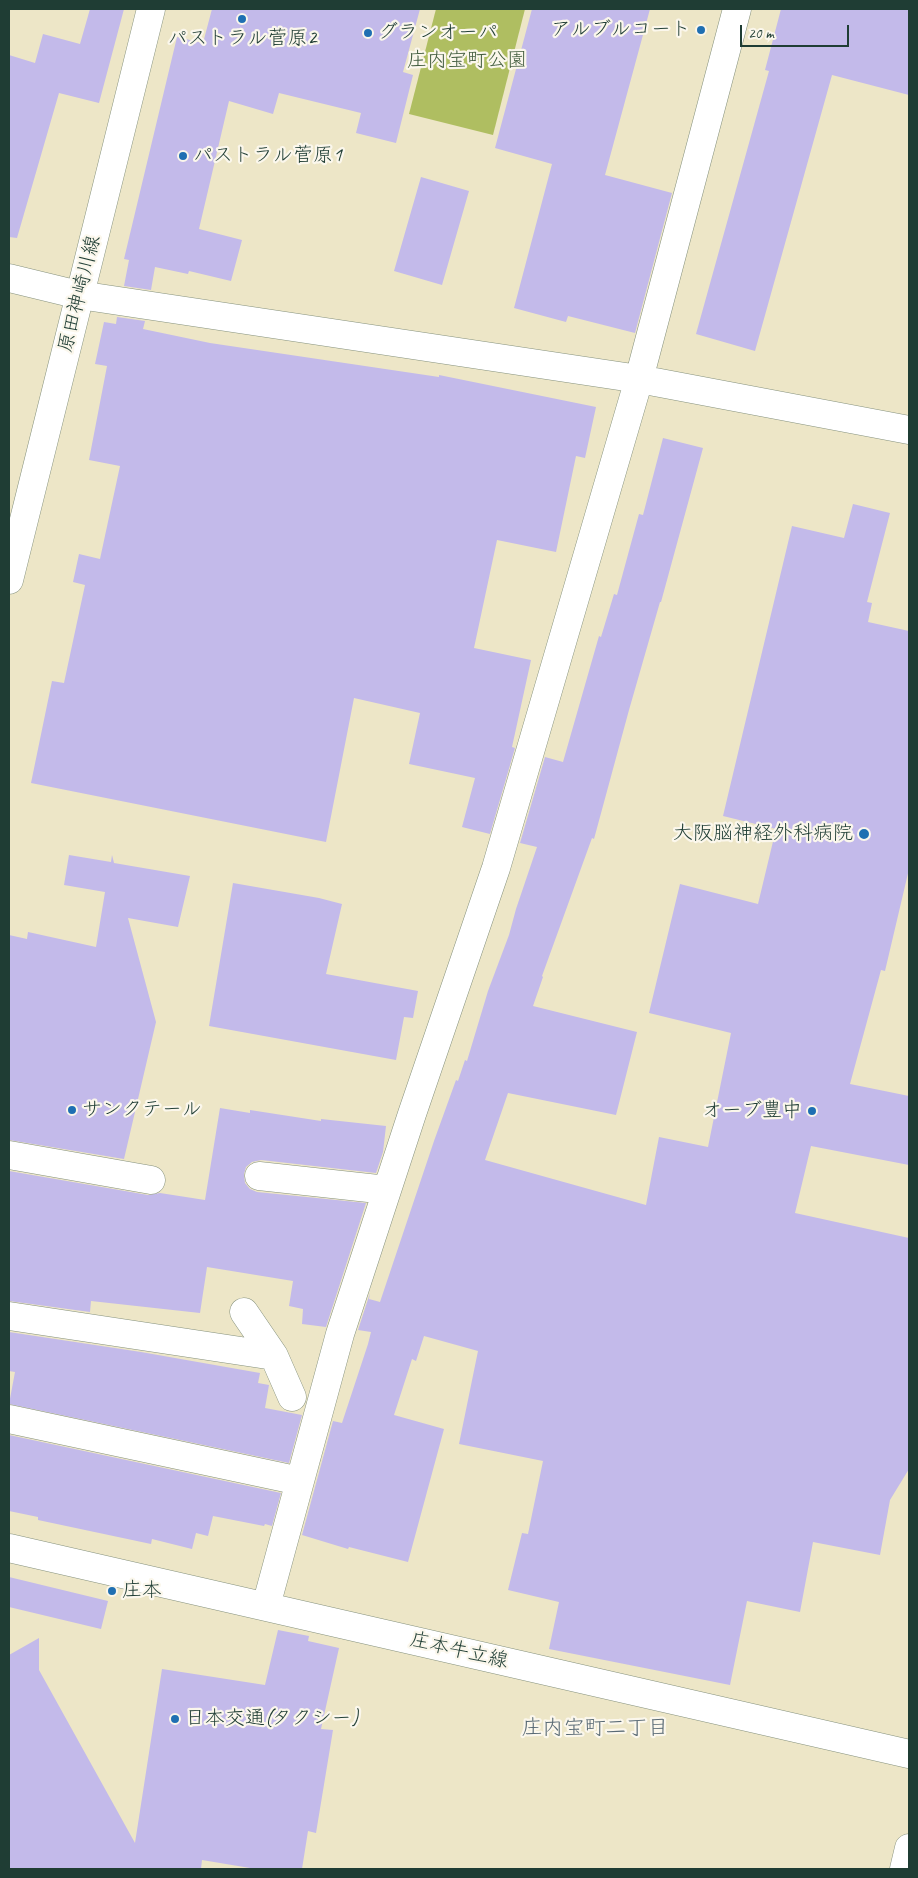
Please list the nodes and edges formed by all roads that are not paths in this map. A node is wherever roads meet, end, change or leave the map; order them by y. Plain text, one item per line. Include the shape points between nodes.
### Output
1 (151, 9) edge
2 (737, 9) edge
3 (9, 278) edge
4 (79, 295) junction
5 (639, 379) junction
6 (909, 430) edge
7 (9, 580) edge
8 (9, 1155) edge
9 (259, 1176) dead end
10 (151, 1180) dead end
11 (387, 1190) junction
12 (244, 1312) dead end
13 (9, 1316) edge
14 (274, 1356) junction
15 (292, 1397) dead end
16 (9, 1419) edge
17 (300, 1480) junction
18 (9, 1548) edge
19 (266, 1606) junction
20 (909, 1754) edge
21 (909, 1848) edge
22 (904, 1869) edge

1 - 4 street, 原田神崎川線
2 - 5 street
3 - 4 street
4 - 5 street
4 - 7 street, 原田神崎川線
5 - 6 street
5 - 11 street via 496,868
8 - 10 street
9 - 11 street
11 - 17 street via 340,1334
12 - 14 street
13 - 14 street
14 - 15 street
16 - 17 street
17 - 19 street
18 - 19 street, 庄本牛立線
19 - 20 street, 庄本牛立線
21 - 22 street

